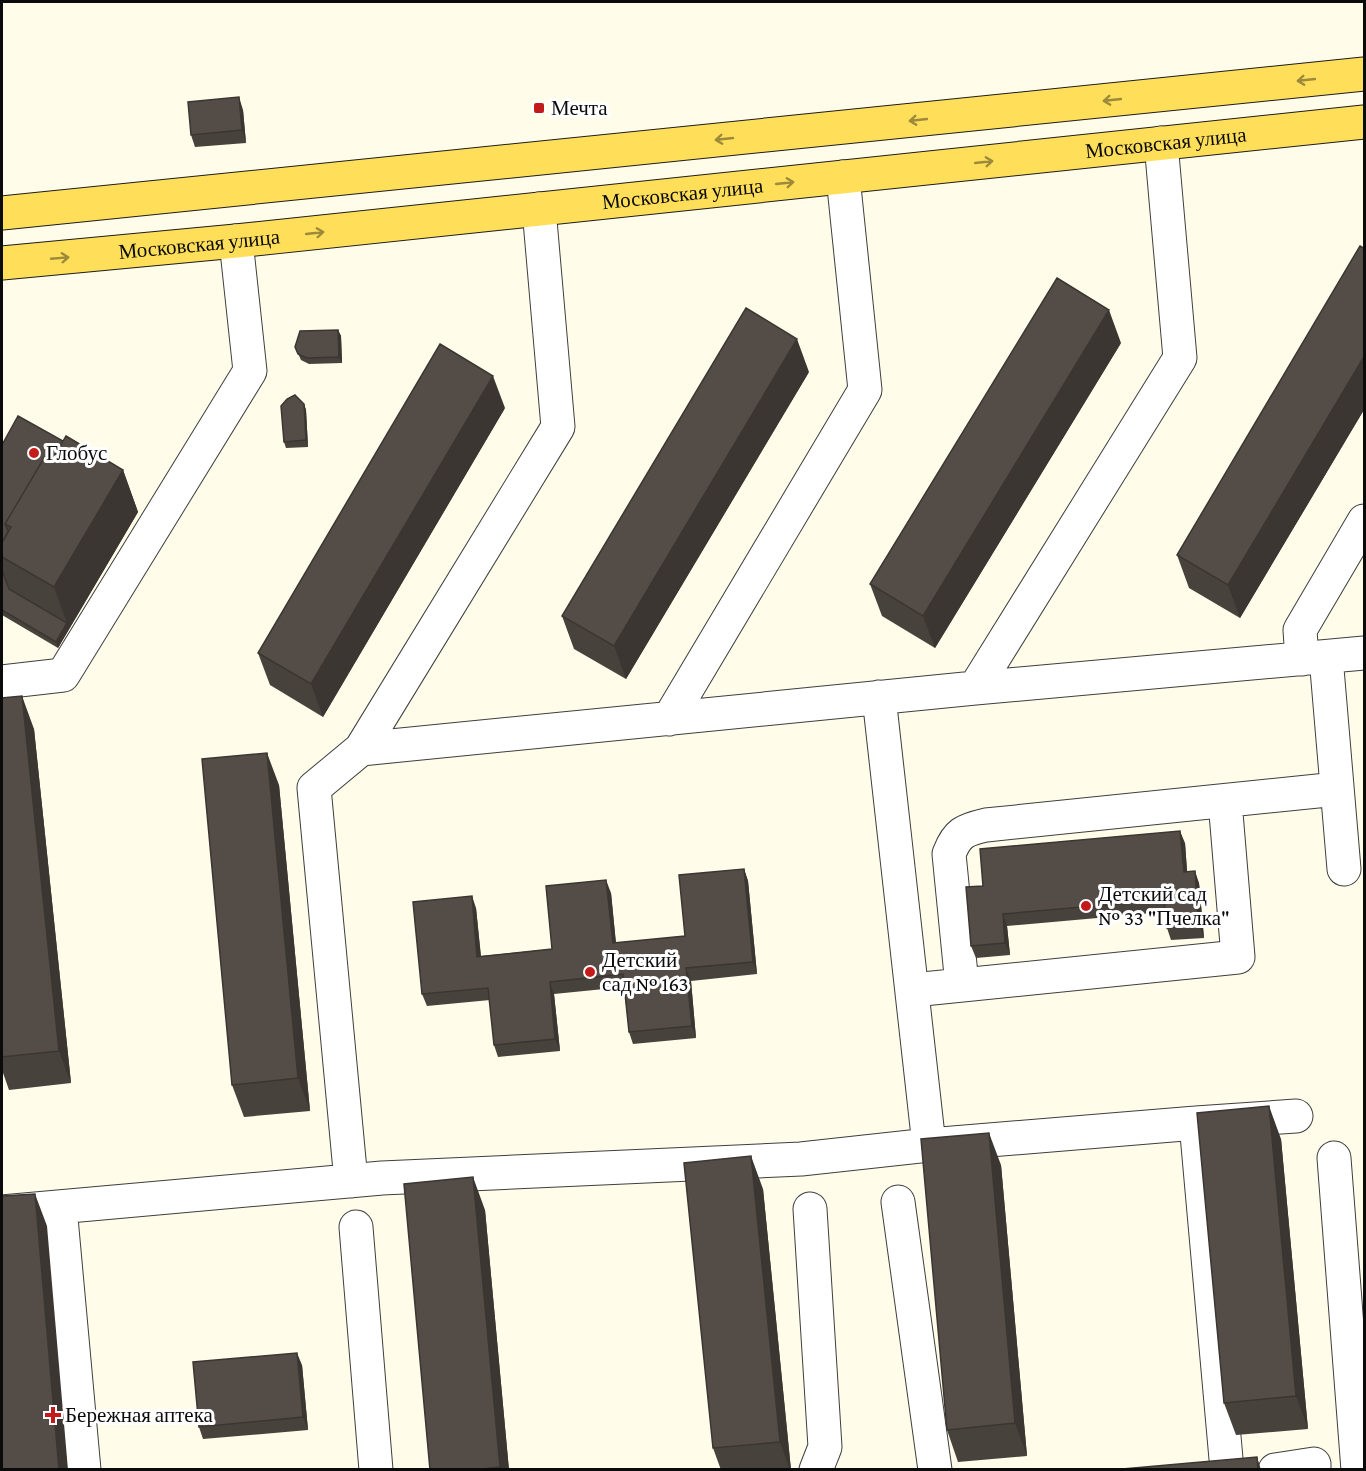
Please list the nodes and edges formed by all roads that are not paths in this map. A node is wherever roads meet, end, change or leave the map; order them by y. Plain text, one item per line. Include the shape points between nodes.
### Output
1 (1365, 74) edge
2 (1365, 122) edge
3 (1161, 143) junction
4 (843, 177) junction
5 (539, 209) junction
6 (2, 213) edge
7 (236, 241) junction
8 (2, 263) edge
9 (1365, 521) edge
10 (1365, 653) edge
11 (1314, 658) junction
12 (2, 682) edge
13 (975, 688) junction
14 (879, 697) junction
15 (669, 719) junction
16 (361, 750) junction
17 (1337, 789) junction
18 (1225, 801) junction
19 (1344, 869) dead end
20 (963, 985) junction
21 (914, 990) junction
22 (1296, 1116) dead end
23 (1196, 1123) junction
24 (929, 1145) junction
25 (1334, 1158) dead end
26 (351, 1181) junction
27 (897, 1202) dead end
28 (60, 1207) junction
29 (810, 1209) dead end
30 (2, 1212) edge
31 (357, 1227) dead end
32 (84, 1470) edge
33 (376, 1470) edge
34 (816, 1470) edge
35 (935, 1470) edge
36 (1227, 1470) edge
37 (1275, 1470) edge
38 (1314, 1470) edge
39 (1358, 1470) edge

1 -> 6 main road
2 - 3 main road, Московская улица
4 -> 3 main road, Московская улица
3 - 13 lane via 1180,358
5 -> 4 main road, Московская улица
4 - 15 lane via 865,390
7 -> 5 main road, Московская улица
5 - 16 lane via 558,428
8 -> 7 main road, Московская улица
7 - 12 lane via 250,371 63,675
9 - 11 lane via 1300,630
10 - 11 lane
11 - 13 lane
11 - 17 lane
13 - 14 lane
14 - 15 lane
14 - 21 lane
15 - 16 lane
16 - 26 lane via 314,788
17 - 18 lane
17 - 19 lane
18 - 20 lane via 967,830 954,840 949,854
18 - 20 lane via 1238,957
20 - 21 lane
21 - 24 lane
22 - 23 lane
23 - 24 lane
23 - 36 lane
24 - 26 lane via 801,1159
25 - 39 lane
26 - 28 lane
27 - 35 lane
28 - 30 lane
28 - 32 lane
29 - 34 lane via 825,1447
31 - 33 lane
37 - 38 lane via 1314,1464

